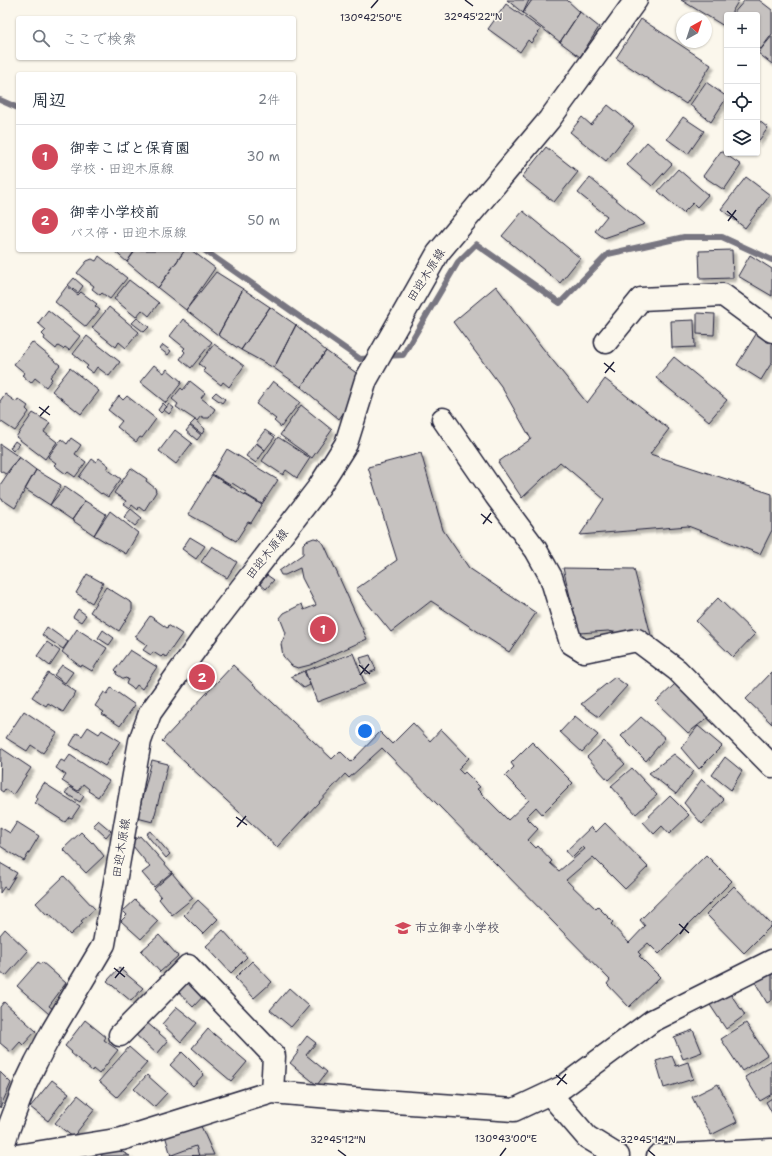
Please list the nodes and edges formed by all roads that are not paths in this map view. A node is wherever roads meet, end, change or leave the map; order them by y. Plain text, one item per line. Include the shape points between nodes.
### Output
1 (636, 0) edge
2 (772, 331) edge
3 (606, 342) dead end
4 (443, 419) dead end
5 (772, 766) edge
6 (772, 962) edge
7 (120, 1035) dead end
8 (272, 1092) junction
9 (550, 1094) junction
10 (772, 1150) edge
11 (0, 1156) edge
12 (16, 1156) edge
13 (618, 1156) edge
14 (658, 1156) edge

1 - 11 street, 田迎木原線 via 549,120 438,253 366,380 346,444 323,481 209,630 150,713 140,741 104,944 53,1030 28,1080
2 - 3 street via 723,295 640,299
4 - 5 street via 536,550 551,577 572,643 584,651 638,640 677,670
6 - 9 street via 652,1021
7 - 8 street via 188,966 274,1056
8 - 9 street via 514,1110
8 - 12 street via 122,1139
9 - 13 street via 587,1137
10 - 14 street

